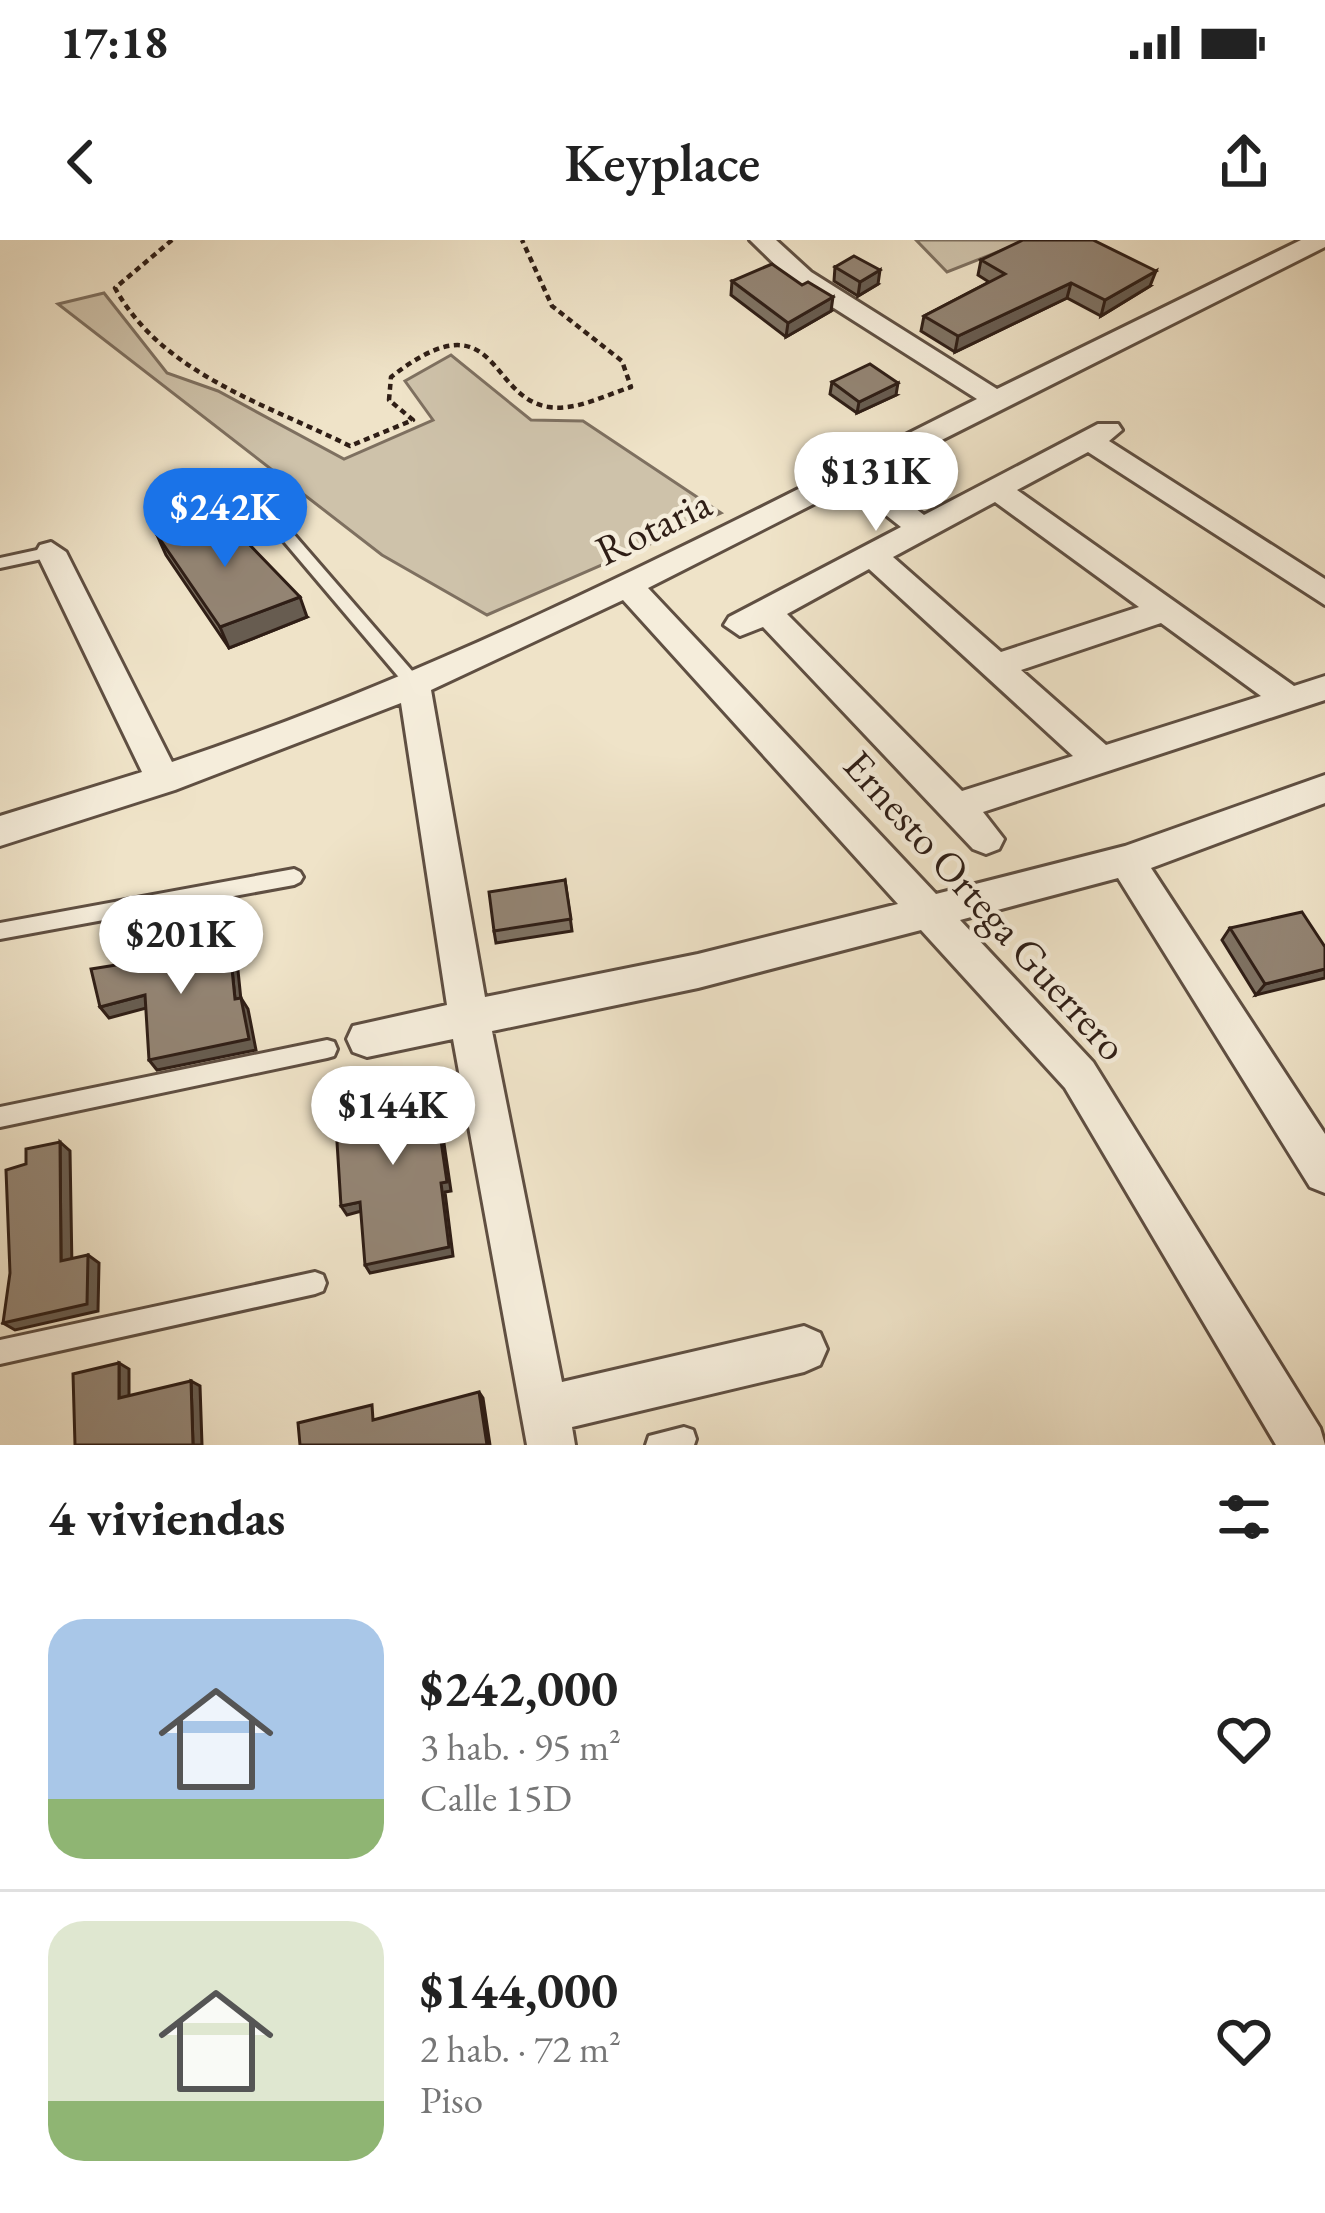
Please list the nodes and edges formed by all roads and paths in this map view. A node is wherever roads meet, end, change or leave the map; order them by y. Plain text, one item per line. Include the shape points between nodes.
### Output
1 (172, 240) edge
2 (522, 240) edge
3 (762, 240) edge
4 (1311, 246) edge
5 (997, 400) junction
6 (865, 468) junction
7 (996, 489) junction
8 (253, 496) dead end
9 (933, 522) junction
10 (51, 552) joint
11 (872, 554) junction
12 (0, 563) edge
13 (628, 586) junction
14 (1325, 594) edge
15 (1163, 611) junction
16 (997, 666) junction
17 (414, 684) junction
18 (1325, 688) edge
19 (1289, 699) junction
20 (1100, 760) junction
21 (163, 780) junction
22 (1325, 789) edge
23 (956, 807) junction
24 (0, 831) edge
25 (986, 839) dead end
26 (1127, 861) junction
27 (294, 877) dead end
28 (928, 910) junction
29 (0, 932) edge
30 (469, 1018) junction
31 (367, 1040) dead end
32 (327, 1049) dead end
33 (0, 1117) edge
34 (1325, 1172) edge
35 (315, 1283) dead end
36 (804, 1349) dead end
37 (0, 1352) edge
38 (547, 1428) edge
39 (685, 1439) dead end
40 (658, 1445) edge
41 (1303, 1445) edge

1 - 2 path via 115,288 132,319 172,358 350,446 413,419 389,400 391,377 449,344 486,355 515,391 550,407 631,387 622,361 552,306
3 - 5 street via 802,277
4 - 5 street, Rotaria
5 - 6 street, Rotaria
6 - 9 street
6 - 13 street, Rotaria
7 - 9 street
7 - 14 street via 1098,435
7 - 15 street
8 - 17 lane
9 - 11 street
10 - 12 lane
10 - 21 street
11 - 16 street
11 - 23 street via 753,618
13 - 17 street, Rotaria
13 - 28 street, Ernesto Ortega Guerrero
15 - 16 street
15 - 19 street
16 - 20 street
17 - 21 street, Rotaria
17 - 30 street
18 - 19 street
19 - 20 street
20 - 23 street
21 - 24 street, Rotaria
22 - 26 street
23 - 25 street
26 - 28 street
26 - 34 street
27 - 29 lane
28 - 30 street via 698,971
28 - 41 street, Ernesto Ortega Guerrero via 1099,1101
30 - 31 street
30 - 38 street
32 - 33 lane
35 - 37 lane
36 - 38 street
39 - 40 lane

